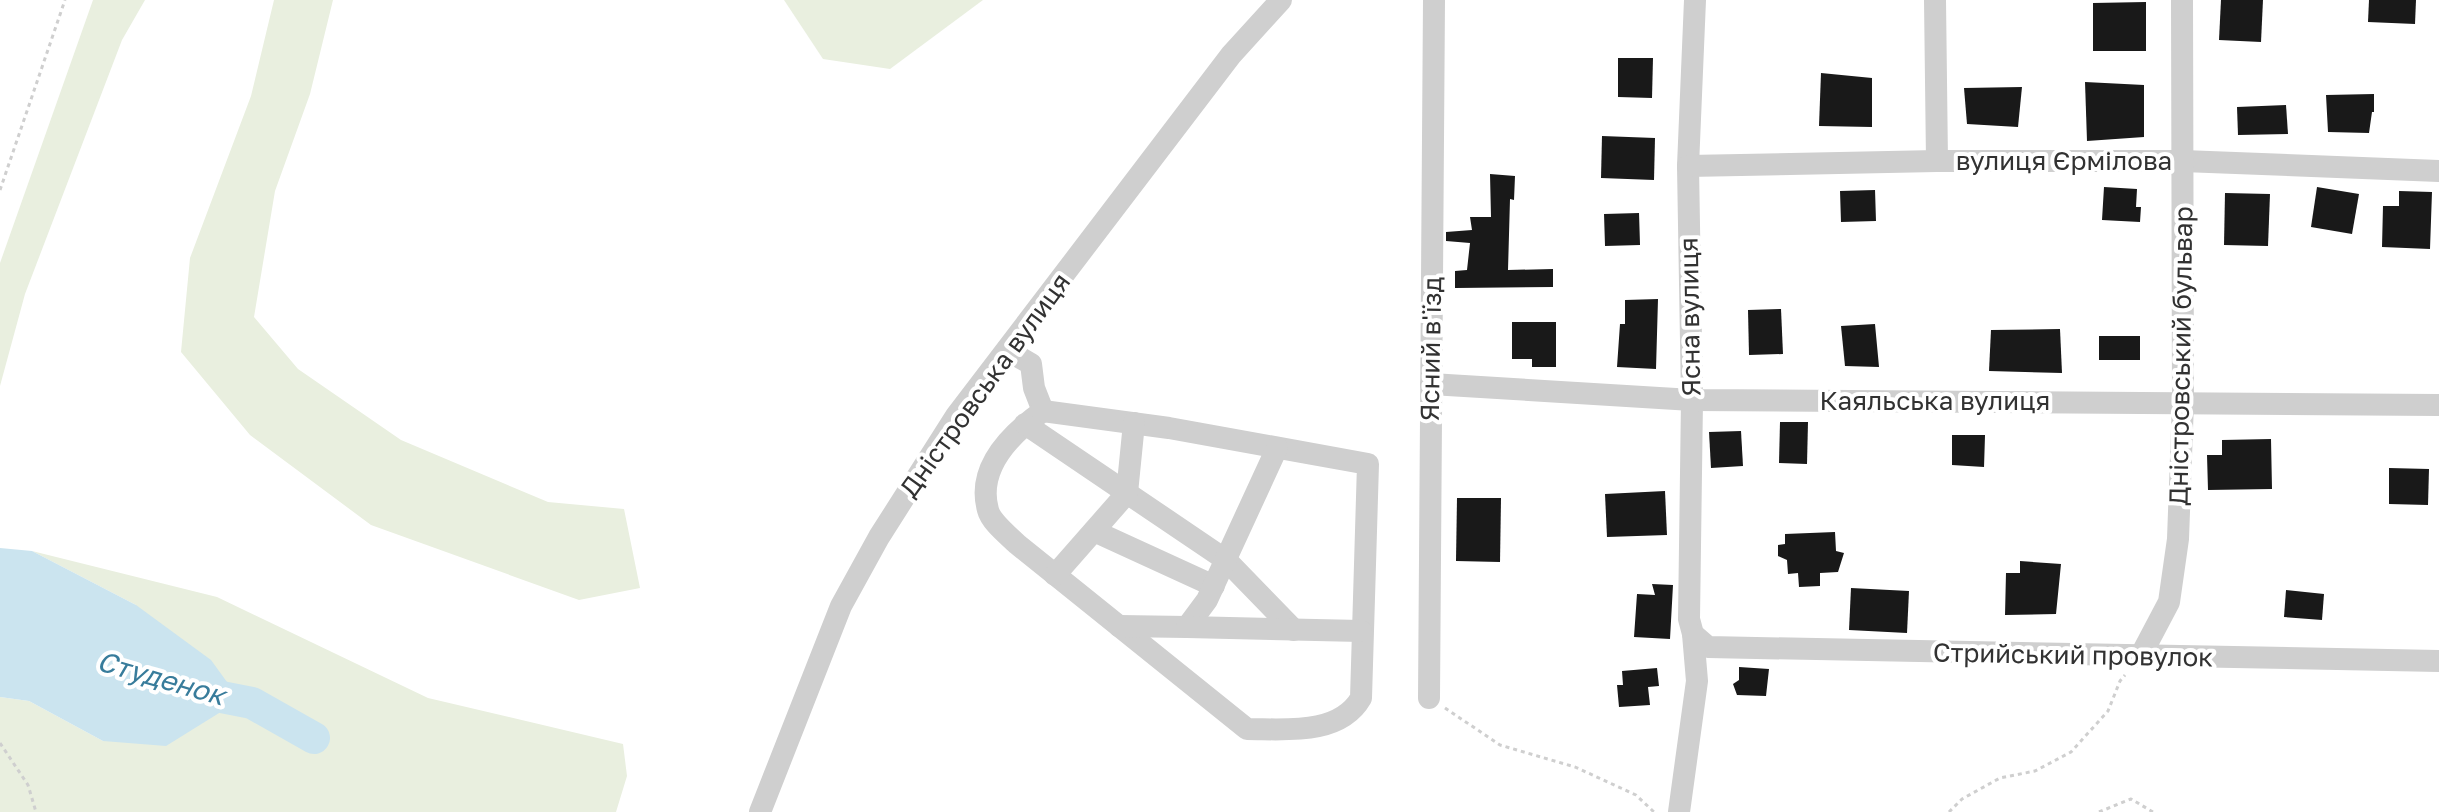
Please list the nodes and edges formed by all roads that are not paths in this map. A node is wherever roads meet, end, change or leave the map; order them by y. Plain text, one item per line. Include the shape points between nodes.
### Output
1 (1281, 0) edge
2 (1434, 0) edge
3 (1695, 0) edge
4 (1935, 0) edge
5 (2182, 0) edge
6 (1937, 161) junction
7 (2183, 161) junction
8 (1688, 166) junction
9 (2439, 171) edge
10 (1007, 350) junction
11 (1431, 384) junction
12 (1692, 400) junction
13 (2183, 402) junction
14 (2439, 405) edge
15 (1034, 417) junction
16 (1134, 423) junction
17 (1277, 448) junction
18 (1127, 493) junction
19 (1094, 531) junction
20 (1226, 560) junction
21 (1055, 575) junction
22 (1214, 586) junction
23 (1119, 626) junction
24 (1187, 627) junction
25 (1294, 630) junction
26 (1361, 631) junction
27 (1700, 640) junction
28 (2140, 657) junction
29 (2439, 661) edge
30 (1429, 698) road end
31 (760, 812) edge
32 (1679, 812) edge

1 - 10 street, Дністровська вулиця via 1231,55
2 - 11 street, Ясний в'їзд
3 - 8 street, Ясна вулиця
4 - 6 street
5 - 7 street, Дністровський бульвар
6 - 7 street, вулиця Єрмілова
6 - 8 street, вулиця Єрмілова
7 - 9 street, вулиця Єрмілова
7 - 13 street, Дністровський бульвар
8 - 12 street, Ясна вулиця
10 - 15 street via 1031,364
10 - 31 street, Дністровська вулиця via 956,416 841,606
11 - 12 street, Каяльська вулиця
11 - 30 street, Ясний в'їзд
12 - 13 street, Каяльська вулиця
12 - 27 street, Ясна вулиця via 1689,619
13 - 14 street, Каяльська вулиця
13 - 28 street, Дністровський бульвар via 2178,539 2169,602
15 - 16 street
15 - 18 street
15 - 21 street via 999,451 986,483 988,513
16 - 17 street
16 - 18 street
17 - 20 street
17 - 26 street via 1368,464
18 - 19 street
18 - 20 street
19 - 21 street
19 - 22 street
20 - 22 street
20 - 25 street
21 - 23 street
22 - 24 street
23 - 24 street
23 - 26 street via 1247,729 1294,729 1338,721 1354,710 1361,698
24 - 25 street
25 - 26 street
27 - 28 street, Стрийський провулок
27 - 32 street, Ясна вулиця
28 - 29 street, Стрийський провулок

